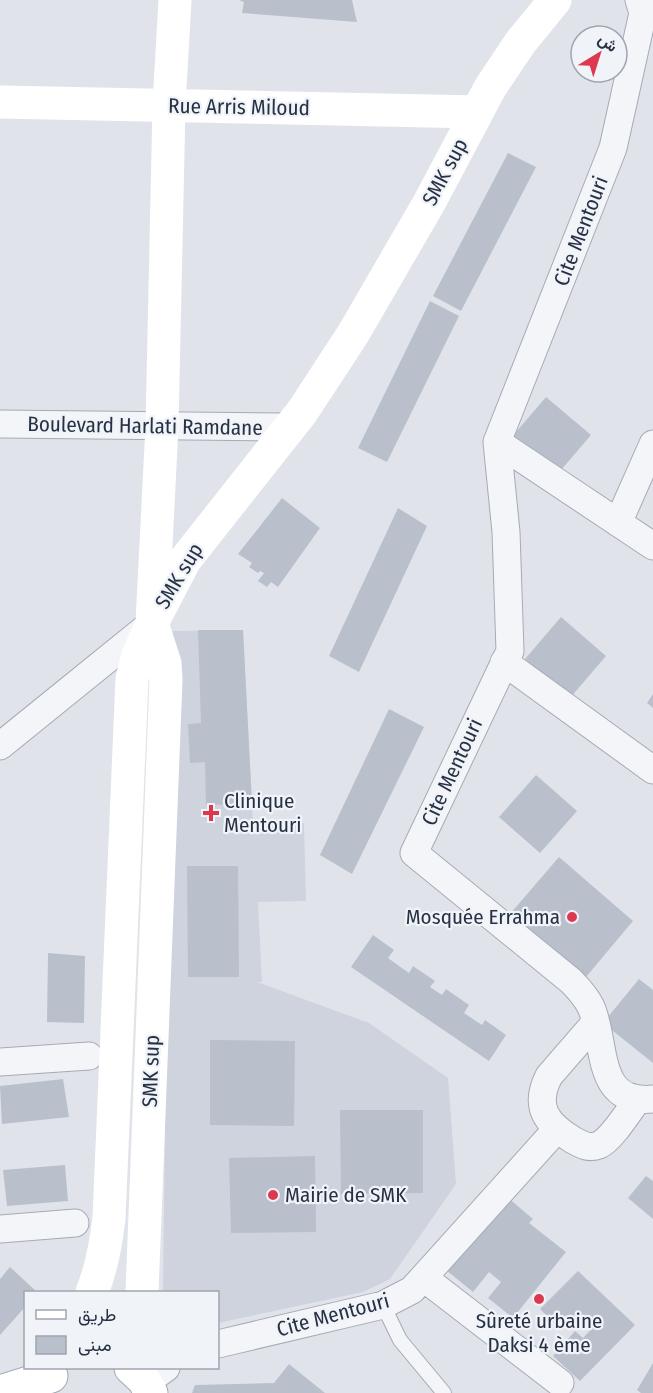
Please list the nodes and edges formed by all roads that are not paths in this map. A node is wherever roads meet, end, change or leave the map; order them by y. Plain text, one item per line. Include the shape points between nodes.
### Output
1 (175, 0) edge
2 (555, 0) edge
3 (645, 16) edge
4 (0, 102) edge
5 (169, 105) junction
6 (477, 112) junction
7 (0, 424) edge
8 (162, 426) junction
9 (290, 427) junction
10 (497, 442) junction
11 (653, 444) edge
12 (618, 523) junction
13 (653, 546) edge
14 (152, 622) junction
15 (504, 662) junction
16 (0, 746) edge
17 (653, 770) edge
18 (595, 1023) junction
19 (89, 1056) dead end
20 (0, 1062) edge
21 (646, 1099) edge
22 (556, 1130) junction
23 (75, 1223) dead end
24 (0, 1229) edge
25 (424, 1278) junction
26 (93, 1291) edge
27 (142, 1291) edge
28 (383, 1305) junction
29 (219, 1344) edge
30 (53, 1375) edge
31 (560, 1383) dead end
32 (0, 1392) edge
33 (444, 1393) edge

1 - 5 main road
2 - 6 main road, SMK sup via 520,43
3 - 10 street, Cite Mentouri via 613,148
4 - 5 main road, Rue Arris Miloud
5 - 6 main road, Rue Arris Miloud
5 - 8 main road
6 - 9 main road, SMK sup via 388,276
7 - 8 street, Boulevard Harlati Ramdane
8 - 9 street, Boulevard Harlati Ramdane
8 - 14 main road
9 - 14 main road, SMK sup via 185,560
10 - 12 street
10 - 15 street, Cite Mentouri via 506,532 510,651
11 - 12 street
12 - 13 street
14 - 16 street
14 - 26 main road via 132,680 109,1218 100,1273
14 - 27 main road, SMK sup via 165,663 166,680
15 - 17 street
15 - 18 street, Cite Mentouri via 414,853 571,981 584,995
18 - 21 street, Cite Mentouri via 607,1076 617,1089
18 - 22 street via 544,1084 544,1112
19 - 20 street
21 - 22 street, Cite Mentouri via 597,1146 584,1146
22 - 25 street, Cite Mentouri
23 - 24 street
25 - 28 street, Cite Mentouri via 412,1290
25 - 31 street
28 - 29 street, Cite Mentouri
28 - 33 lane via 400,1340
30 - 32 main road

